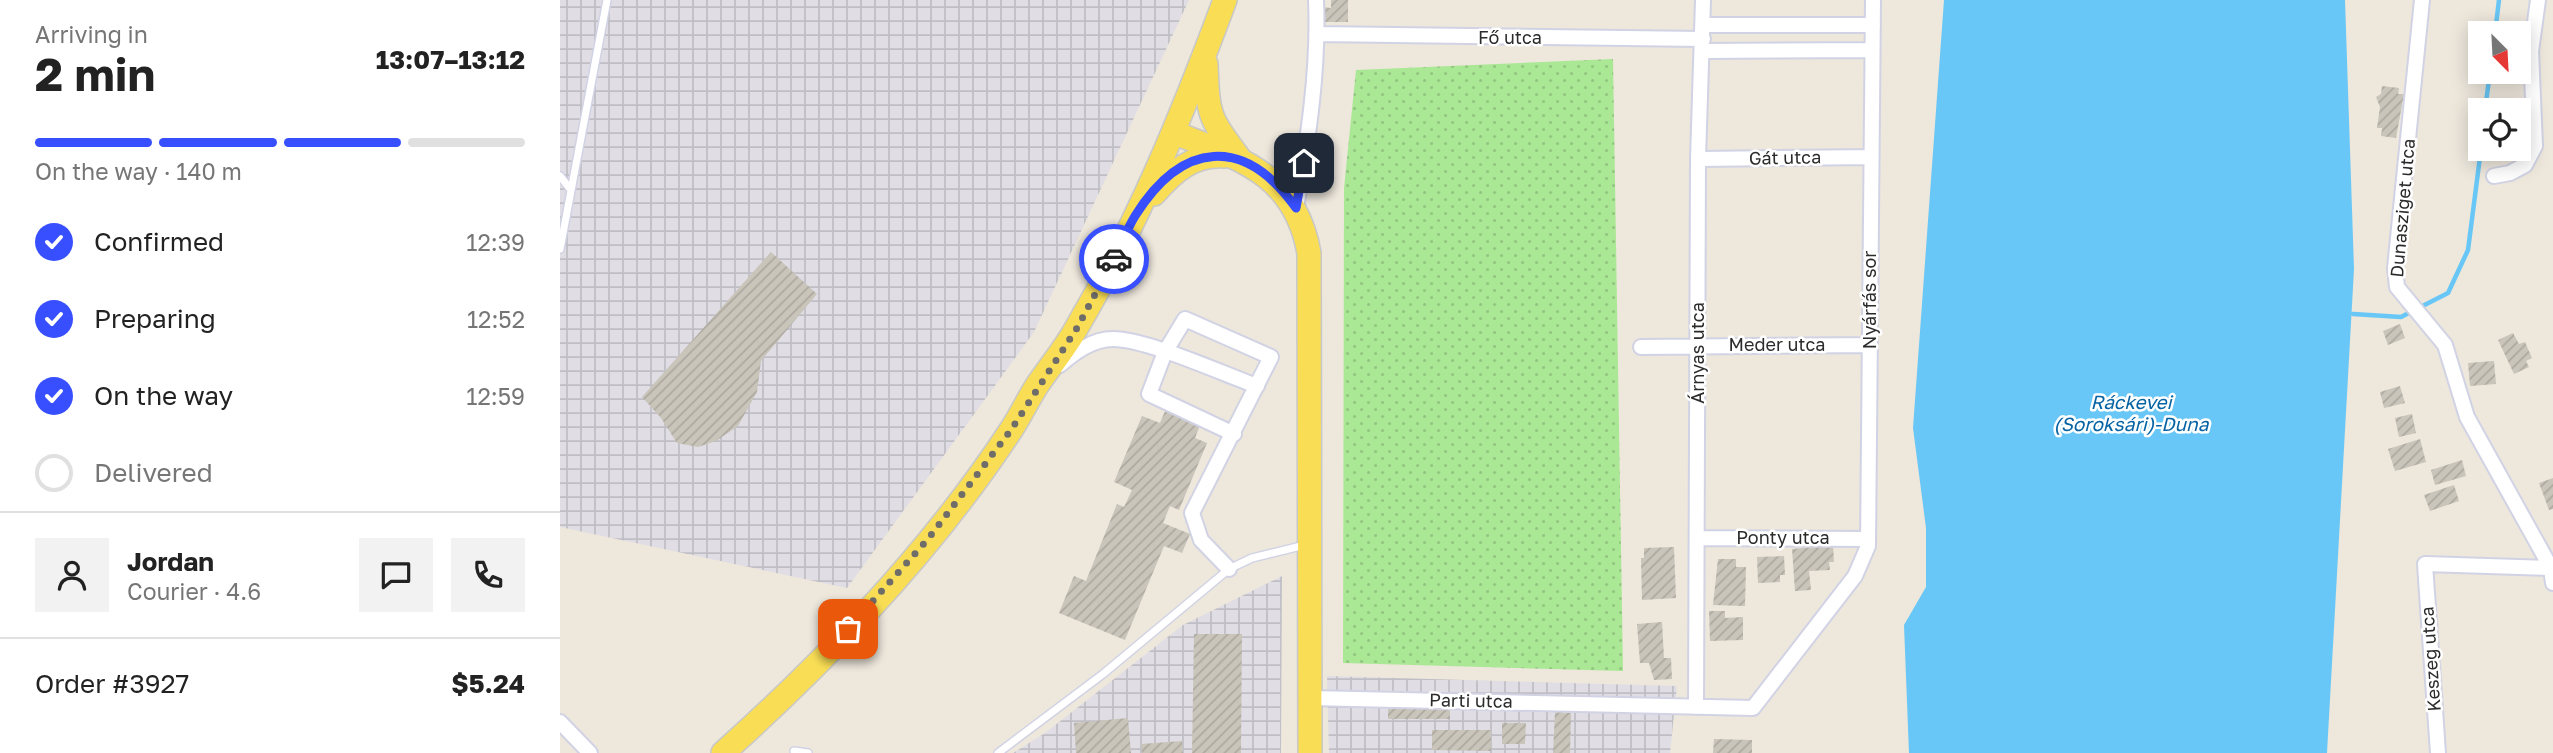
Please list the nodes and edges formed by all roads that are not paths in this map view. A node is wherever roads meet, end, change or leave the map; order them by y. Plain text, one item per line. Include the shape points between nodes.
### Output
1 (607, 0) edge
2 (1225, 0) edge
3 (1316, 0) edge
4 (1703, 0) edge
5 (1873, 0) edge
6 (2422, 0) edge
7 (2538, 0) edge
8 (1873, 25) junction
9 (1318, 34) junction
10 (1703, 38) junction
11 (1206, 50) junction
12 (1872, 50) junction
13 (1175, 133) junction
14 (1871, 157) junction
15 (1240, 159) junction
16 (1698, 159) junction
17 (560, 176) edge
18 (2494, 176) dead end
19 (571, 190) junction
20 (1296, 208) junction
21 (1136, 215) junction
22 (560, 249) edge
23 (1870, 345) junction
24 (1698, 346) junction
25 (1641, 347) dead end
26 (1165, 352) junction
27 (1036, 387) junction
28 (1257, 387) junction
29 (1234, 434) junction
30 (1697, 538) junction
31 (1868, 539) junction
32 (1309, 544) junction
33 (1228, 569) junction
34 (2552, 576) edge
35 (1310, 698) junction
36 (1696, 706) junction
37 (560, 722) edge
38 (794, 751) dead end
39 (590, 753) edge
40 (723, 753) edge
41 (808, 753) edge
42 (998, 753) edge
43 (1311, 753) edge
44 (2438, 753) edge

1 - 19 lane
2 - 11 main road
3 - 9 street
4 - 10 street, Árnyas utca
5 - 8 street, Nyárfás sor
6 - 34 street, Dunasziget utca via 2395,268 2397,287 2445,345 2467,417
7 - 18 street via 2531,51 2535,146 2525,165
8 - 10 street, Fő utca
8 - 12 street, Nyárfás sor
9 - 10 street, Fő utca
9 - 20 street
10 - 12 street, Fő utca
10 - 16 street, Árnyas utca
11 - 13 main road
11 - 15 main road via 1206,102 1211,120
12 - 14 street, Nyárfás sor
13 - 15 main road
13 - 21 main road
14 - 16 street, Gát utca
14 - 23 street, Nyárfás sor
15 - 20 main road via 1274,182
15 - 21 main road via 1211,156 1193,160 1169,177
16 - 24 street, Árnyas utca
17 - 19 lane
19 - 22 lane
20 - 32 main road via 1309,253
21 - 27 main road via 1077,328
23 - 24 street, Meder utca
23 - 31 street, Nyárfás sor
24 - 25 street, Meder utca
24 - 30 street, Árnyas utca
26 - 27 street via 1113,339 1092,344 1074,353
26 - 28 street
26 - 28 street via 1185,319 1271,357
26 - 29 street via 1149,394
27 - 40 main road via 1011,430 908,563
28 - 29 street
29 - 33 street via 1192,513 1201,540
30 - 31 street, Ponty utca
30 - 36 street, Árnyas utca
31 - 36 street, Nyárfás sor via 1855,576 1753,708
32 - 33 lane
32 - 35 main road
33 - 42 lane via 1103,674
34 - 44 street, Keszeg utca via 2425,564
35 - 36 street, Parti utca
35 - 43 main road
37 - 39 street
38 - 41 lane

